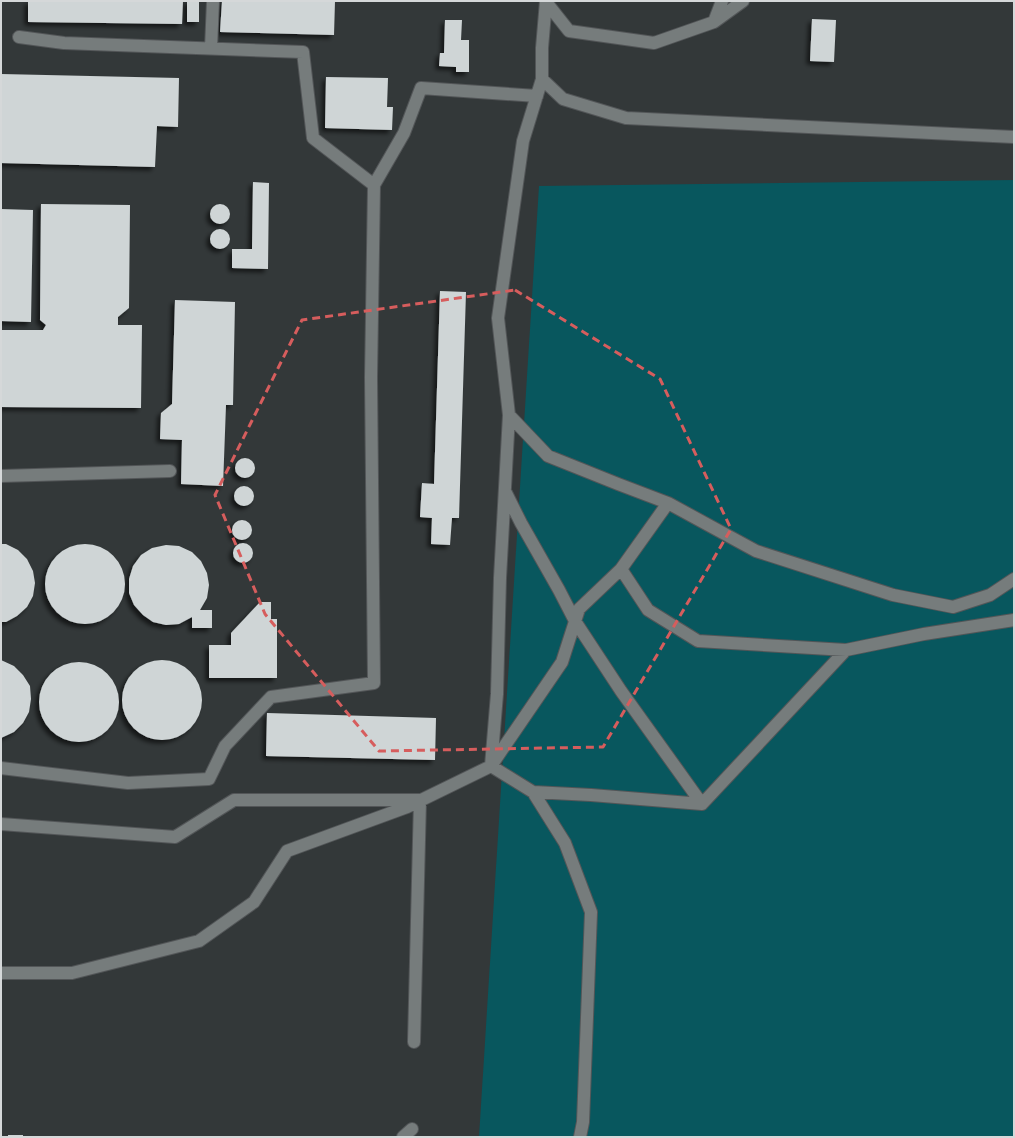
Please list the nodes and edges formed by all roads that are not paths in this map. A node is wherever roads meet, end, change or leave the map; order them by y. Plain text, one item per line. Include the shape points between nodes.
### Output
1 (213, 1) edge
2 (722, 1) edge
3 (743, 1) edge
4 (546, 2) edge
5 (714, 22) junction
6 (19, 37) dead end
7 (211, 48) junction
8 (542, 79) junction
9 (537, 96) junction
10 (1014, 137) edge
11 (374, 185) junction
12 (509, 415) junction
13 (170, 471) dead end
14 (1, 476) edge
15 (505, 490) junction
16 (668, 503) junction
17 (621, 569) junction
18 (1014, 578) edge
19 (1014, 620) edge
20 (575, 621) junction
21 (846, 650) junction
22 (491, 766) junction
23 (1, 768) edge
24 (533, 792) junction
25 (420, 800) junction
26 (702, 804) junction
27 (1, 824) edge
28 (1, 973) edge
29 (414, 1042) dead end
30 (580, 1137) edge

1 - 7 lane
2 - 5 lane
3 - 5 lane
4 - 5 lane via 569,31 654,43
4 - 8 lane
6 - 7 lane via 64,43
7 - 11 lane via 303,52 313,138
8 - 9 lane
8 - 10 lane via 563,99 626,118
9 - 11 lane via 421,88 404,134
9 - 12 lane via 523,141 498,318
11 - 23 lane via 371,378 374,682 271,697 225,746 209,779 128,782
12 - 15 lane
12 - 16 lane via 548,456
13 - 14 lane
15 - 20 lane via 520,523
15 - 22 lane via 497,694
16 - 17 lane
16 - 18 lane via 756,551 893,595 953,606 990,595
17 - 20 lane via 579,609
17 - 21 lane via 648,610 698,640
19 - 21 lane via 924,634
20 - 22 lane via 562,662
20 - 26 lane via 621,691
21 - 26 lane
22 - 24 lane
22 - 25 lane
24 - 26 lane
24 - 30 lane via 565,843 591,912 583,1122
25 - 27 lane via 234,800 175,837
25 - 28 lane via 287,851 254,902 199,941 72,973
25 - 29 lane

